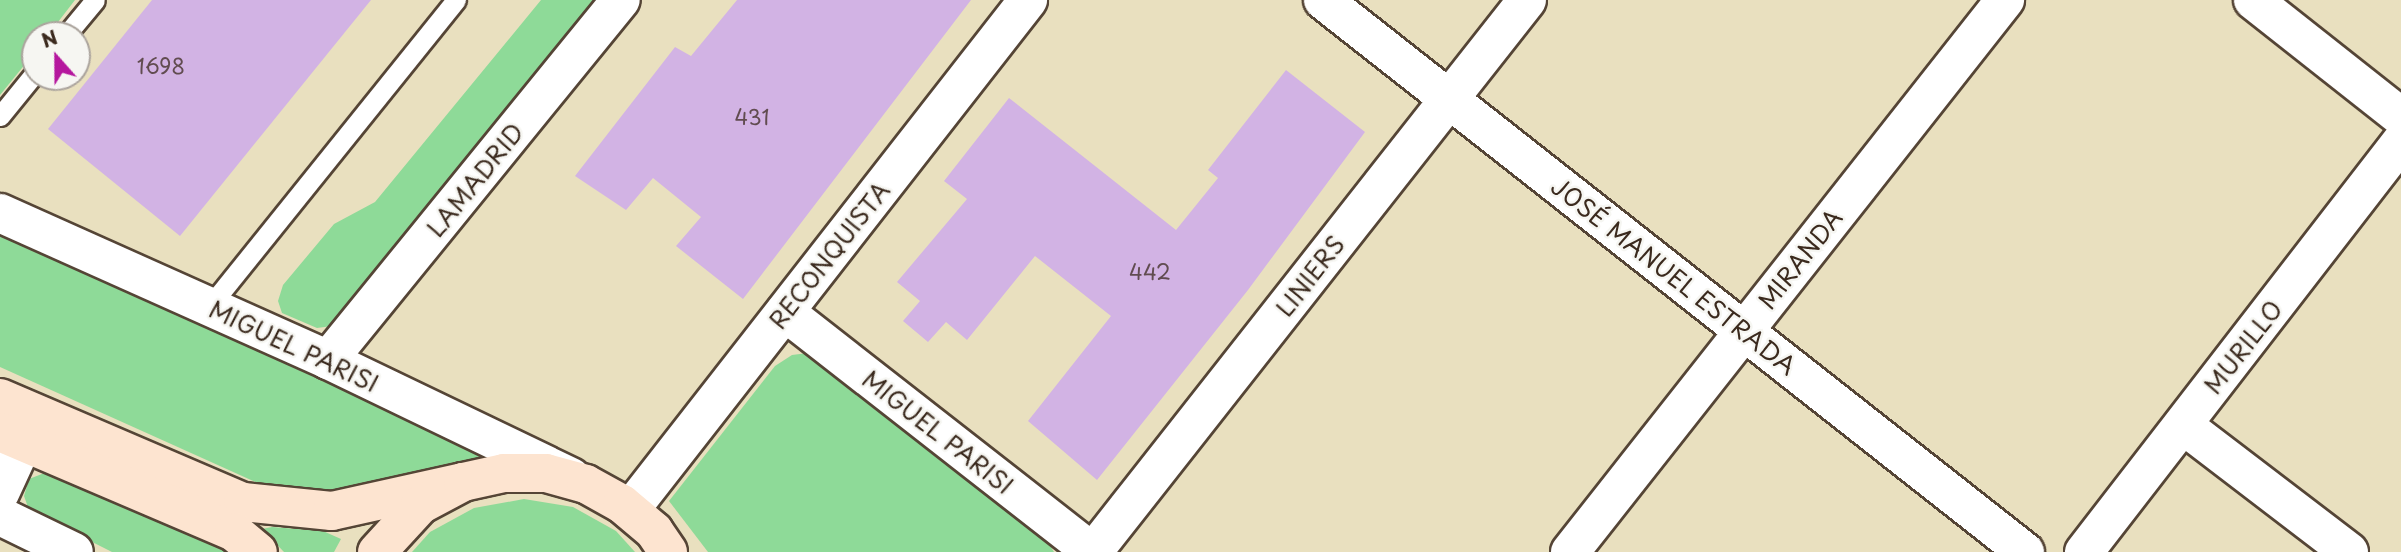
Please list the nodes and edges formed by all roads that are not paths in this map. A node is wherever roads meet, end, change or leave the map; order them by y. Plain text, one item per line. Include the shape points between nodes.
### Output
1 (95, 0) edge
2 (456, 0) edge
3 (621, 0) edge
4 (1028, 0) edge
5 (1323, 0) edge
6 (1527, 0) edge
7 (2005, 0) edge
8 (2253, 0) edge
9 (78, 21) edge
10 (21, 90) edge
11 (1449, 99) junction
12 (0, 116) edge
13 (2401, 117) edge
14 (2401, 142) edge
15 (0, 213) edge
16 (209, 307) junction
17 (785, 312) junction
18 (1743, 330) junction
19 (328, 360) junction
20 (0, 398) edge
21 (2183, 425) junction
22 (11, 438) edge
23 (463, 482) junction
24 (586, 484) junction
25 (0, 493) edge
26 (630, 510) junction
27 (0, 516) edge
28 (74, 552) edge
29 (258, 552) edge
30 (377, 552) edge
31 (668, 552) edge
32 (1093, 552) edge
33 (1570, 552) edge
34 (2025, 552) edge
35 (2084, 552) edge
36 (2348, 552) edge

1 - 9 lane
2 - 16 lane
3 - 19 street, LAMADRID
4 - 17 street, RECONQUISTA
5 - 11 street, JOSÉ MANUEL ESTRADA
6 - 11 street, LINIERS
7 - 18 street, MIRANDA
8 - 13 street
10 - 12 lane
11 - 18 street, JOSÉ MANUEL ESTRADA
11 - 32 street, LINIERS
14 - 21 street, MURILLO
15 - 16 street, MIGUEL PARISI
16 - 19 street, MIGUEL PARISI
17 - 26 street, RECONQUISTA
17 - 32 street, MIGUEL PARISI
18 - 33 street, MIRANDA
18 - 34 street, JOSÉ MANUEL ESTRADA
19 - 24 street, MIGUEL PARISI
20 - 23 main road via 243,502 332,511
21 - 35 street, MURILLO
21 - 36 street
22 - 25 street
22 - 29 main road via 234,532
23 - 24 main road via 504,473 546,473
23 - 30 main road via 420,505
24 - 26 main road
26 - 31 main road
27 - 28 street

